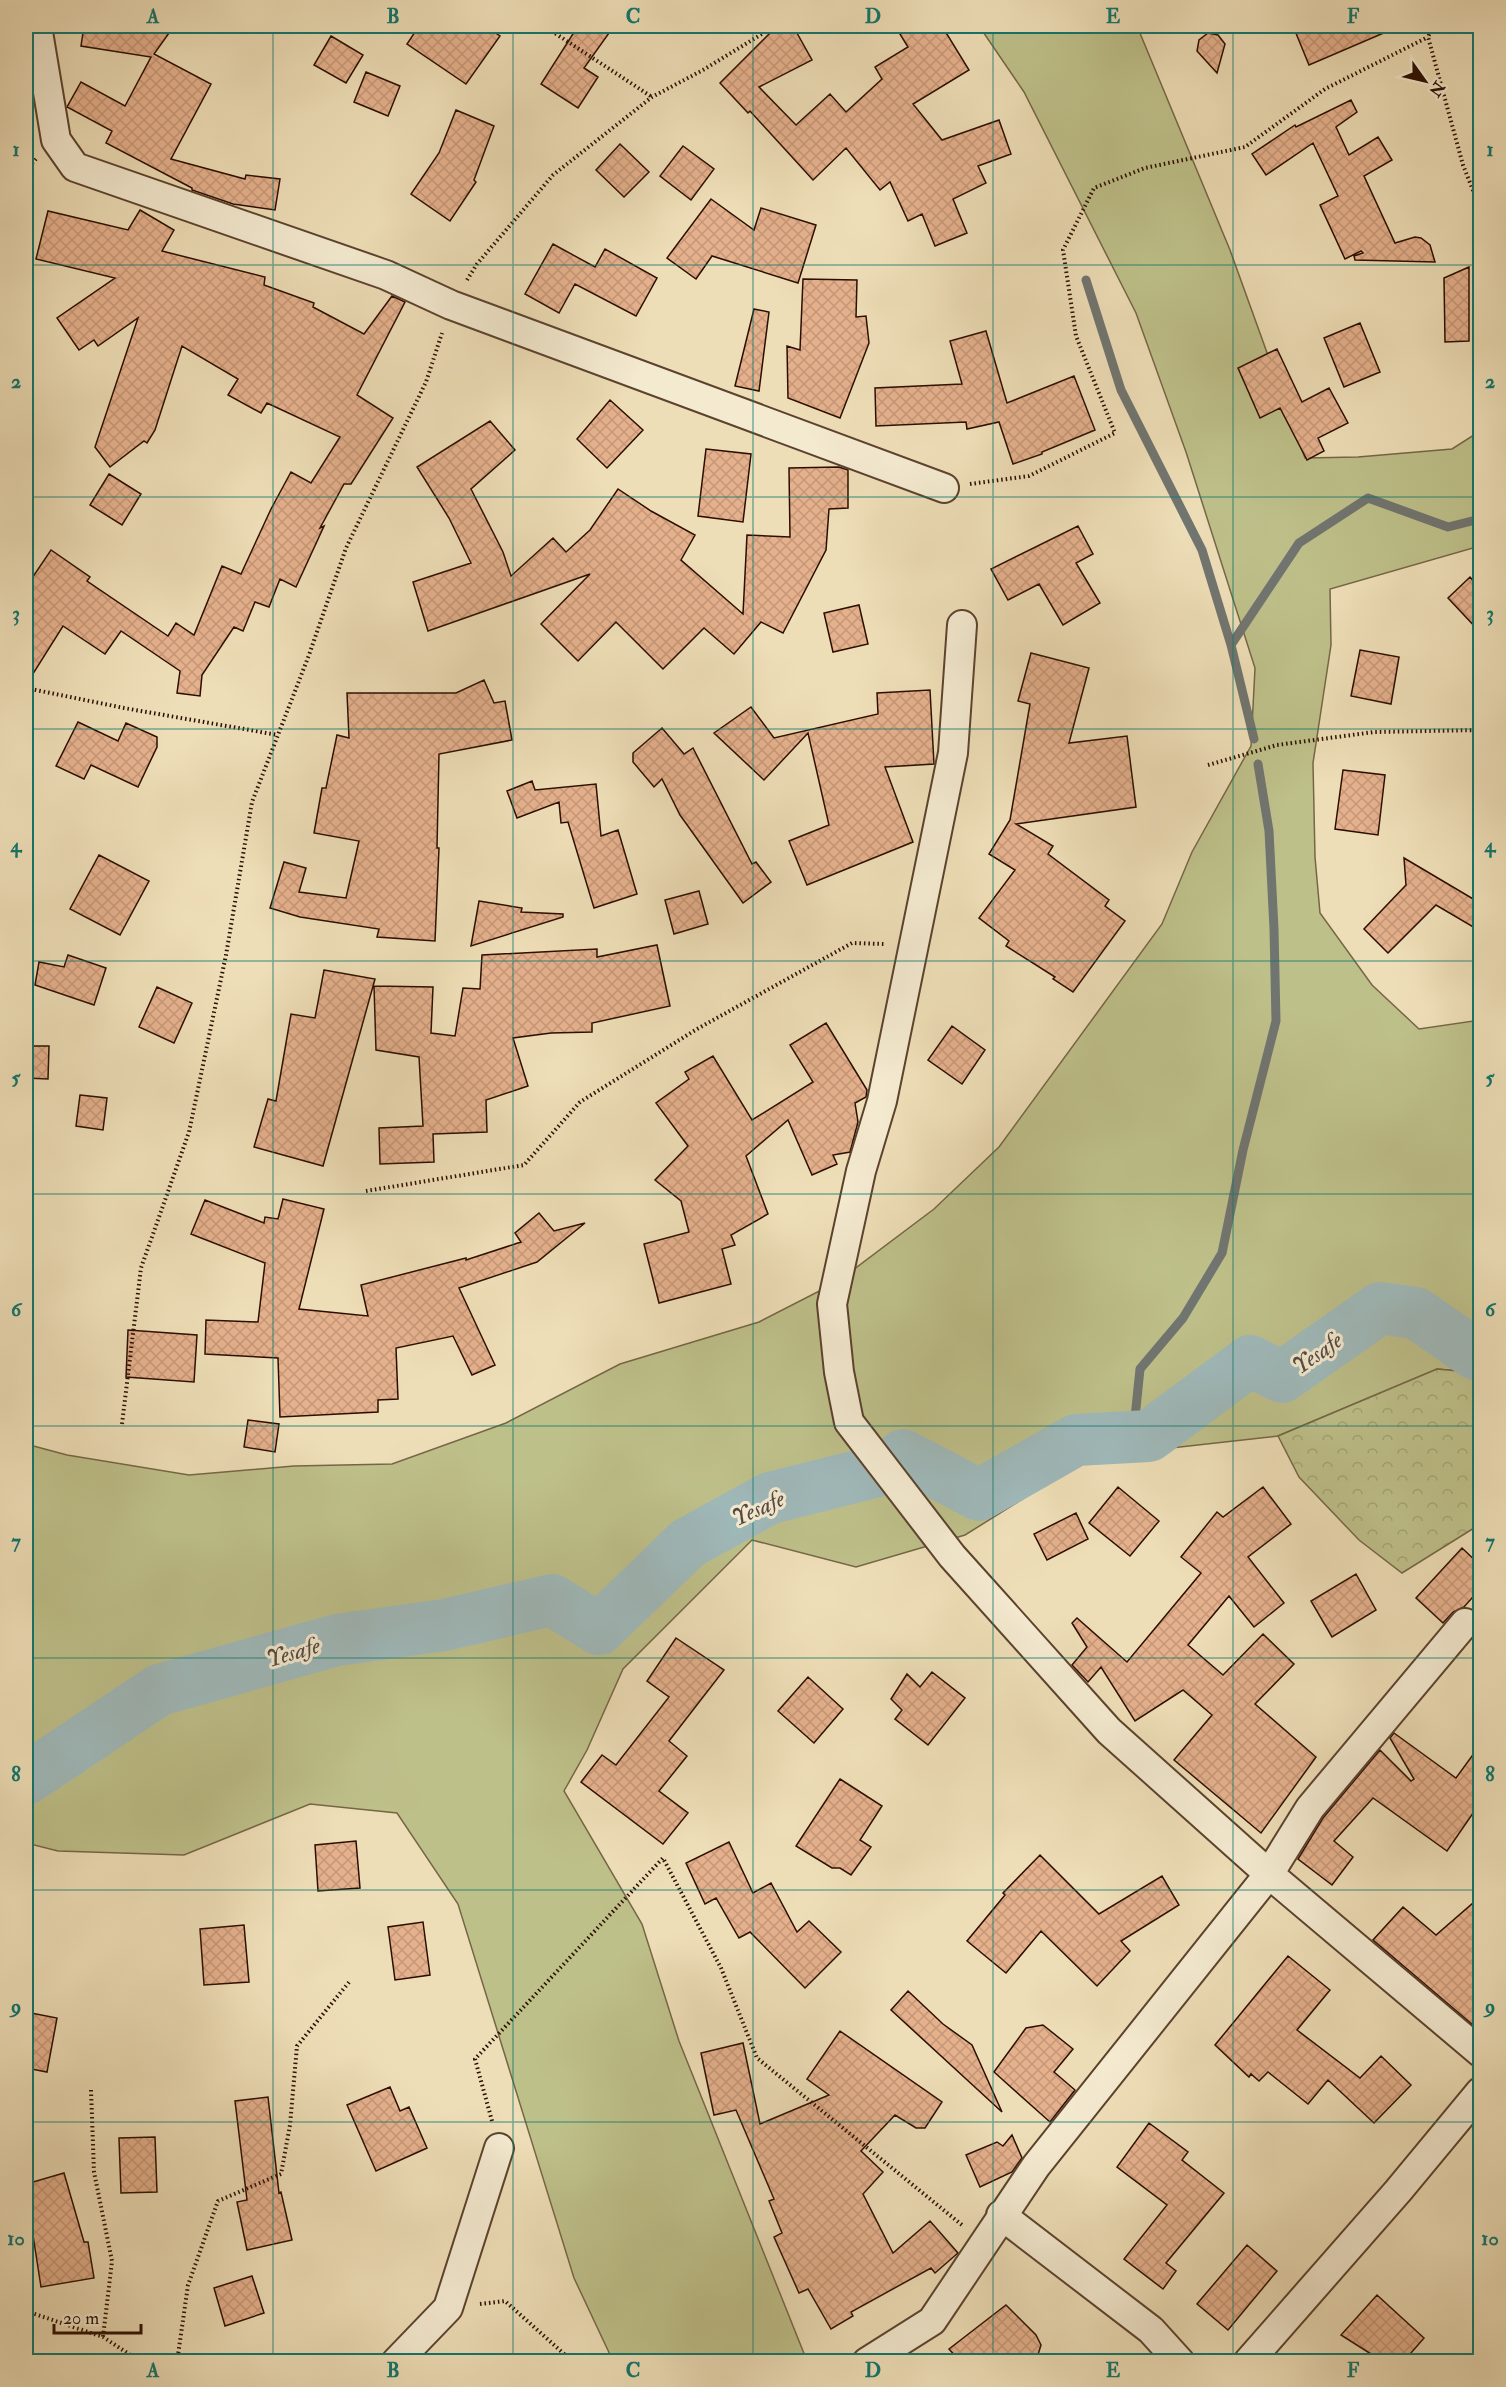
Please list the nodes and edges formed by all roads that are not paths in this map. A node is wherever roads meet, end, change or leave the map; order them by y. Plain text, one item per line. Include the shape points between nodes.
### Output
1 (37, 26) edge
2 (944, 488) road end
3 (962, 625) dead end
4 (1465, 1623) dead end
5 (1269, 1874) junction
6 (1480, 2052) edge
7 (1480, 2092) edge
8 (499, 2148) road end
9 (1001, 2215) junction
10 (396, 2361) edge
11 (867, 2361) edge
12 (1180, 2361) edge
13 (1248, 2361) edge

1 - 2 street via 56,140 75,166 386,275 451,305
3 - 5 street via 952,753 882,1101 861,1171 832,1304 849,1422 952,1556 1109,1731
4 - 5 street via 1310,1808
5 - 6 street
5 - 9 street
7 - 13 street
8 - 10 street via 448,2308
9 - 11 street via 932,2321
9 - 12 street via 1152,2330

